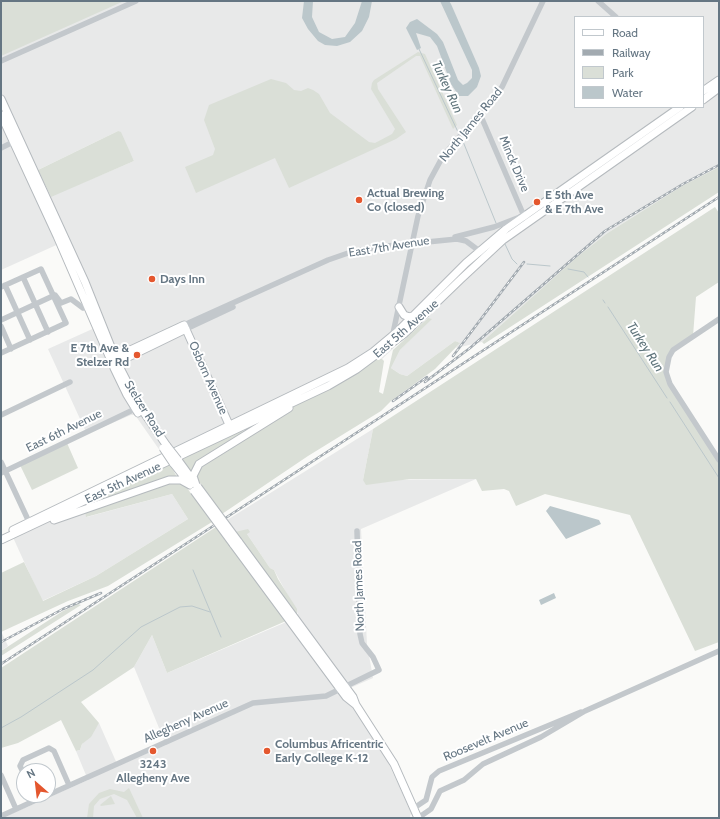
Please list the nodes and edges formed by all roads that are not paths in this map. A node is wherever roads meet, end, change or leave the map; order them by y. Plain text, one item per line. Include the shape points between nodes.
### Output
1 (136, 1) edge
2 (542, 1) edge
3 (598, 1) edge
4 (615, 16) edge
5 (1, 61) edge
6 (719, 80) edge
7 (719, 88) edge
8 (704, 90) edge
9 (1, 99) edge
10 (704, 99) edge
11 (679, 108) edge
12 (691, 108) edge
13 (480, 114) junction
14 (1, 115) edge
15 (17, 140) junction
16 (1, 148) edge
17 (526, 218) junction
18 (447, 239) junction
19 (412, 243) junction
20 (482, 254) junction
21 (23, 277) junction
22 (3, 286) edge
23 (54, 296) junction
24 (36, 304) junction
25 (91, 306) junction
26 (399, 307) junction
27 (17, 312) junction
28 (413, 316) junction
29 (719, 319) edge
30 (1, 320) edge
31 (1, 326) edge
32 (185, 327) junction
33 (48, 332) junction
34 (392, 336) junction
35 (30, 340) junction
36 (110, 345) junction
37 (390, 346) junction
38 (134, 348) junction
39 (11, 349) junction
40 (1, 354) edge
41 (114, 361) junction
42 (70, 382) dead end
43 (328, 386) junction
44 (135, 409) junction
45 (1, 415) edge
46 (231, 428) junction
47 (165, 447) junction
48 (719, 460) edge
49 (1, 462) edge
50 (3, 472) edge
51 (195, 487) junction
52 (30, 524) junction
53 (357, 531) dead end
54 (1, 536) edge
55 (1, 540) edge
56 (719, 651) edge
57 (342, 687) junction
58 (586, 711) junction
59 (22, 763) edge
60 (1, 775) edge
61 (69, 785) junction
62 (56, 791) edge
63 (26, 803) edge
64 (414, 808) junction
65 (16, 809) junction
66 (1, 816) edge
67 (418, 818) edge

1 - 5 street
2 - 13 street, North James Road via 502,87
3 - 4 street
6 - 8 main road
7 - 10 main road
9 - 15 main road, Stelzer Road
11 - 17 main road, East 5th Avenue
12 - 17 main road, East 5th Avenue
13 - 17 street, Minck Drive
13 - 19 street, North James Road via 443,156 430,180
14 - 15 main road, Stelzer Road
15 - 16 street
15 - 25 main road, Stelzer Road
17 - 18 street, East 7th Avenue
17 - 20 main road, East 5th Avenue
18 - 19 street, East 7th Avenue
18 - 20 street, East 7th Avenue via 464,240
19 - 26 street, North James Road
19 - 32 street, East 7th Avenue via 369,248 346,254
20 - 28 main road, East 5th Avenue
20 - 37 main road, East 5th Avenue
21 - 22 street
21 - 23 street via 41,269
21 - 24 street
22 - 27 street
23 - 24 street
23 - 25 street via 61,304 71,299 80,307
23 - 33 street via 66,324
24 - 27 street
24 - 33 street
25 - 36 main road, Stelzer Road
25 - 41 main road, Stelzer Road
26 - 28 main road via 404,315
26 - 34 street, North James Road
27 - 30 street
27 - 35 street
28 - 34 main road, East 5th Avenue
29 - 48 street via 673,350 666,372 670,384
31 - 39 street
32 - 38 main road, East 7th Avenue
32 - 41 main road, East 7th Avenue
32 - 46 main road, Osborn Avenue
33 - 35 street
34 - 37 street, North James Road
34 - 46 main road, East 5th Avenue via 373,352 335,375
35 - 39 street
36 - 38 main road via 118,352
36 - 41 main road, Stelzer Road
37 - 43 main road, East 5th Avenue
38 - 41 main road, East 7th Avenue
39 - 40 street
41 - 44 main road, Stelzer Road
41 - 47 main road, Stelzer Road
42 - 45 street
43 - 46 main road, East 5th Avenue
43 - 51 main road via 199,464 194,474
44 - 47 main road, Stelzer Road
44 - 50 street, East 6th Avenue
46 - 52 main road, East 5th Avenue
47 - 51 main road, Stelzer Road, bridge
49 - 50 street
50 - 52 street
51 - 52 main road via 181,480 170,480 53,521
51 - 57 main road, Stelzer Road, bridge
52 - 54 main road, East 5th Avenue
52 - 55 main road, East 5th Avenue
53 - 57 street, North James Road via 360,634 362,643 379,670
56 - 58 street, Roosevelt Avenue
57 - 61 street, Allegheny Avenue via 322,696 253,703
57 - 64 main road via 353,697 394,764
58 - 64 street, Roosevelt Avenue via 439,771 432,777 426,800
58 - 67 street, Roosevelt Avenue via 541,737 483,764 464,780 440,791 431,810
59 - 61 street via 49,748 54,751
60 - 65 street
61 - 62 street, Allegheny Avenue
63 - 65 street, Allegheny Avenue
64 - 67 main road
65 - 66 street, Allegheny Avenue

